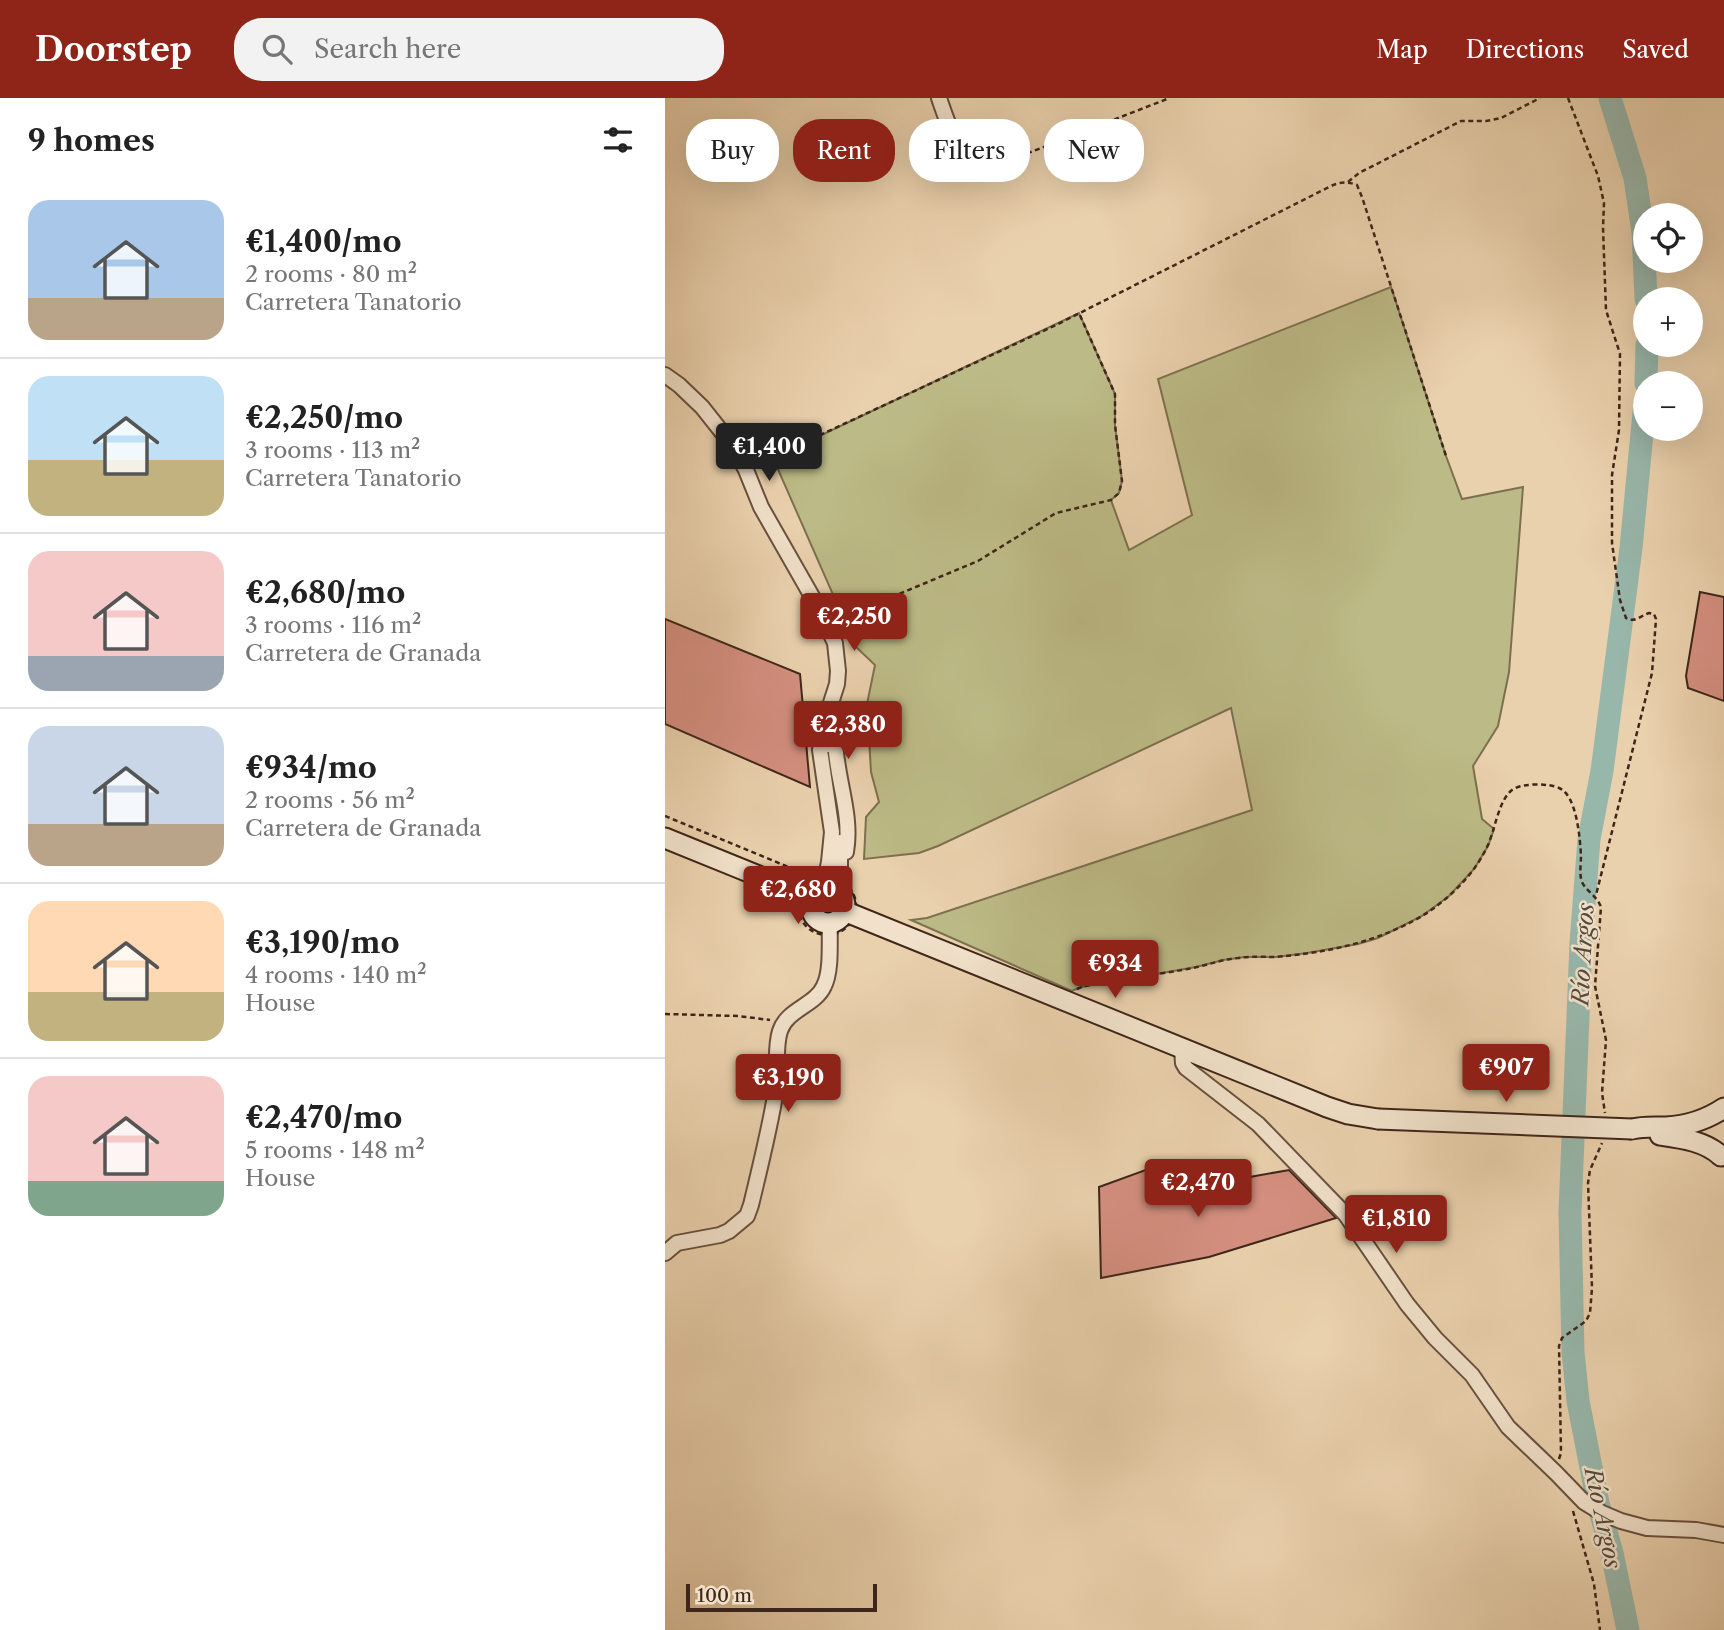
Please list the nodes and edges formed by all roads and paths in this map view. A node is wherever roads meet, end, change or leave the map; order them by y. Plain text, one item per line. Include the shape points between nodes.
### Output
1 (939, 98) edge
2 (1540, 98) edge
3 (1567, 98) edge
4 (1167, 99) edge
5 (947, 119) edge
6 (1030, 152) edge
7 (1349, 182) junction
8 (1079, 313) junction
9 (665, 375) edge
10 (1446, 456) dead end
11 (746, 470) junction
12 (829, 628) junction
13 (837, 684) junction
14 (838, 716) junction
15 (826, 787) junction
16 (828, 807) junction
17 (665, 816) edge
18 (665, 838) edge
19 (841, 870) junction
20 (815, 890) junction
21 (1595, 897) junction
22 (839, 910) junction
23 (1065, 1000) junction
24 (665, 1014) edge
25 (783, 1023) junction
26 (1182, 1049) junction
27 (1724, 1108) edge
28 (1606, 1115) dead end
29 (1632, 1129) junction
30 (1603, 1140) dead end
31 (1722, 1159) edge
32 (665, 1253) edge
33 (1556, 1473) junction
34 (1572, 1508) dead end
35 (1724, 1535) edge
36 (1599, 1630) edge

1 - 5 street
2 - 7 path via 1500,118 1461,121
3 - 21 path via 1602,189 1606,310 1620,354 1619,430 1612,475 1612,543 1620,600 1626,618 1638,619 1649,613 1656,619 1651,673
4 - 6 path
7 - 8 path via 1339,182
7 - 10 path via 1357,185 1362,197
8 - 11 path
8 - 12 path via 1115,394 1119,493 1111,500 1056,513 978,561
9 - 11 street via 702,407
11 - 12 street via 761,507
12 - 13 street via 835,643
13 - 14 street
13 - 15 street via 820,750
14 - 15 street via 830,740 831,774
14 - 19 street via 835,748 848,828
15 - 16 street via 815,796
16 - 19 street via 839,820
16 - 20 street via 831,849 824,886
17 - 20 path via 803,873
18 - 20 main road
19 - 22 street
20 - 22 main road via 834,890
20 - 22 main road via 811,903 820,920
21 - 23 path via 1582,882 1580,837 1568,795 1560,788 1528,784 1511,790 1474,869 1449,896 1378,938 1307,953 1223,960 1081,987
21 - 28 path via 1601,907 1595,986 1606,1040 1602,1093
22 - 23 main road
22 - 25 street via 825,985
23 - 26 main road
24 - 25 path via 738,1016
25 - 32 street via 776,1087 747,1216 729,1231 677,1243
26 - 29 main road, bridge via 1356,1116
26 - 33 street via 1186,1068 1258,1124 1346,1214 1435,1338 1472,1375 1508,1427
27 - 29 main road via 1687,1125
27 - 31 main road via 1715,1133
29 - 31 main road via 1692,1141 1709,1147
30 - 33 path via 1588,1183 1590,1313 1559,1346 1561,1453
33 - 35 street via 1584,1502 1621,1521
34 - 36 path via 1594,1584

